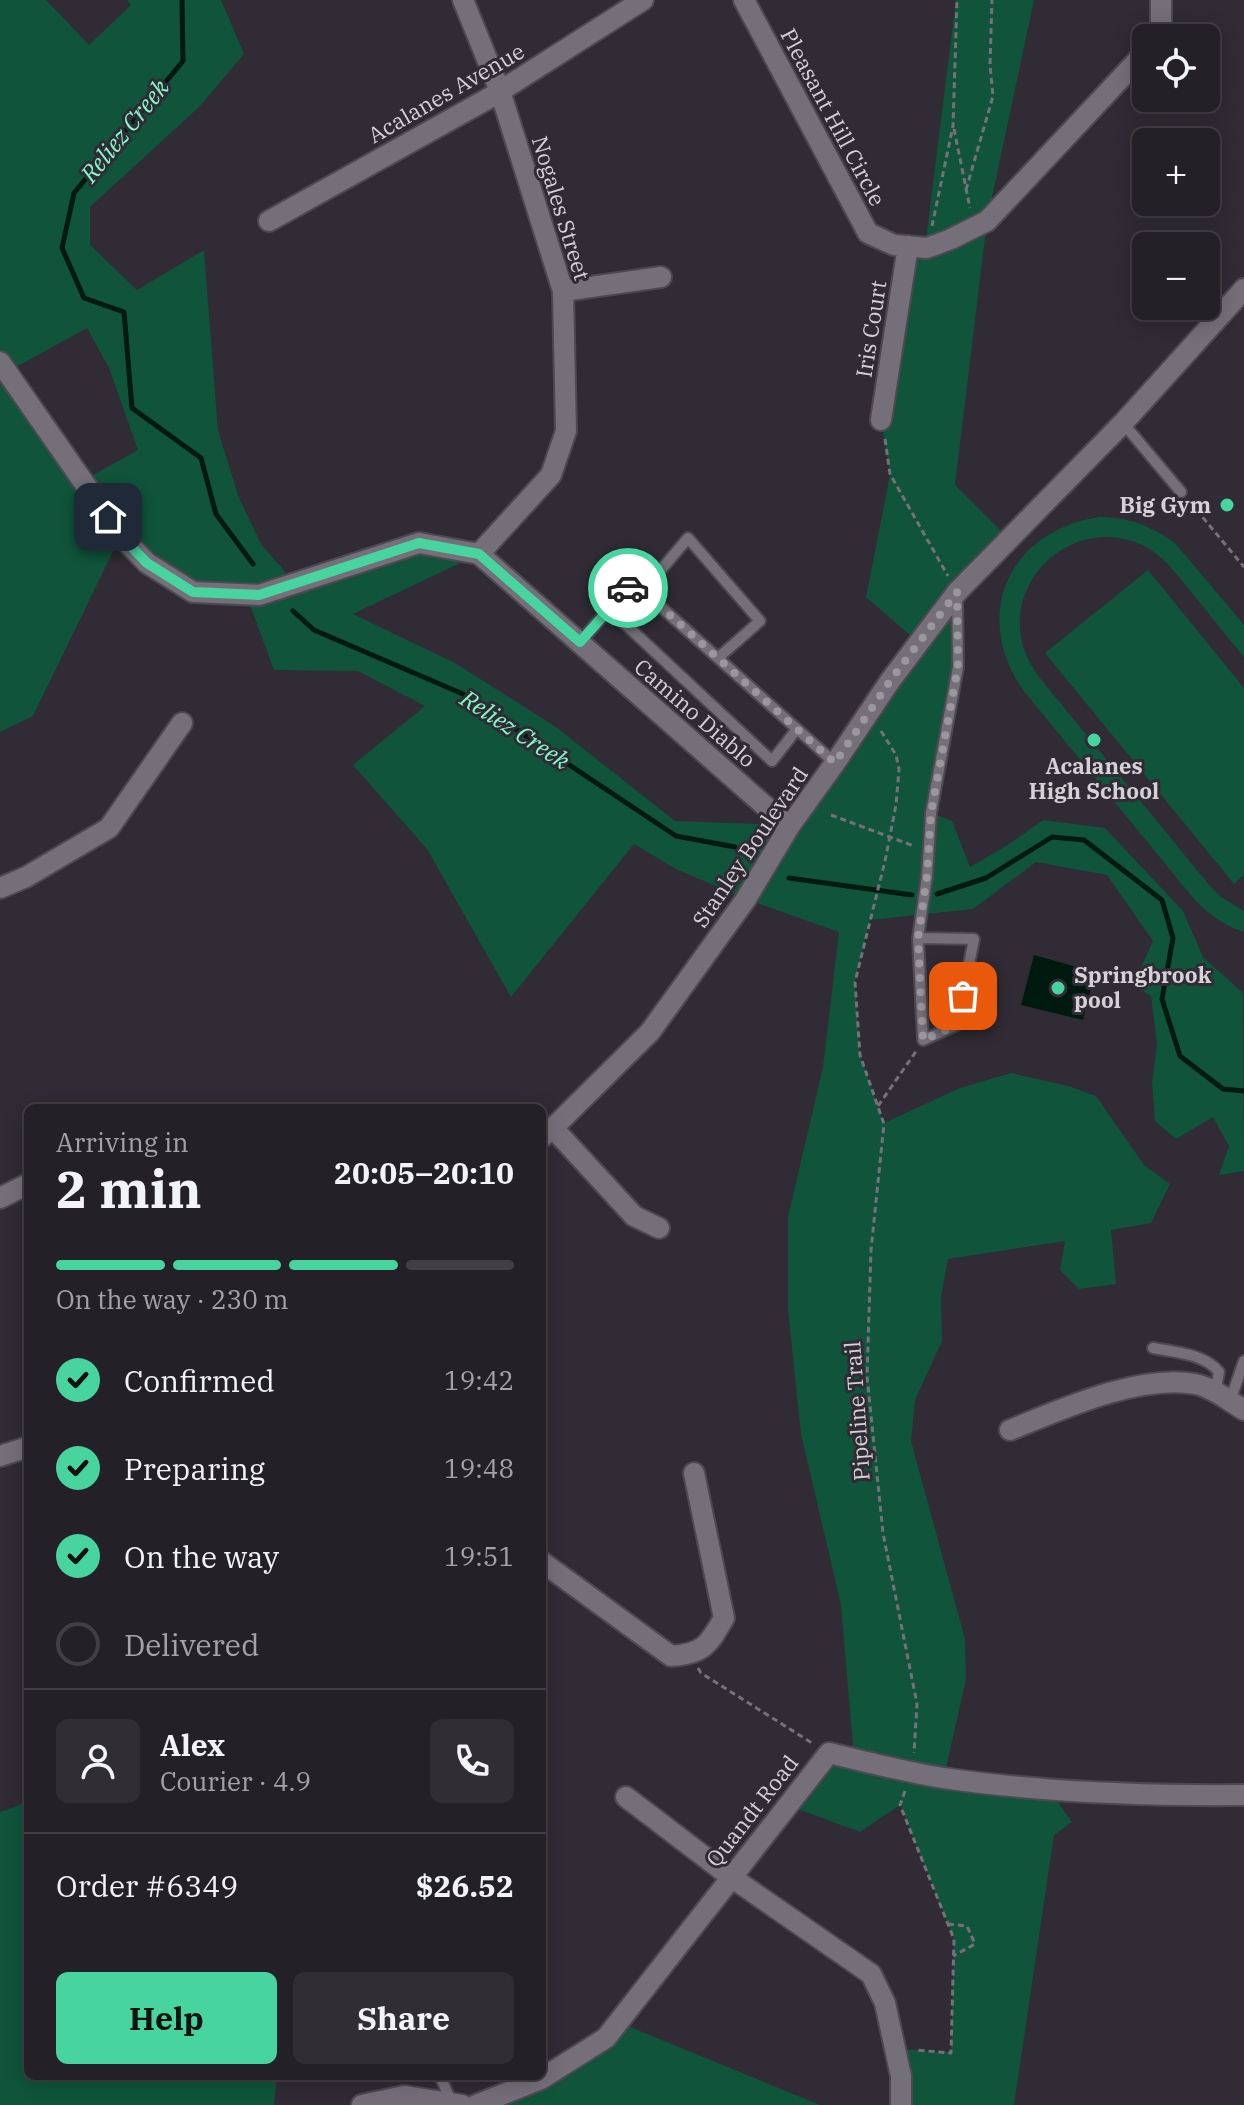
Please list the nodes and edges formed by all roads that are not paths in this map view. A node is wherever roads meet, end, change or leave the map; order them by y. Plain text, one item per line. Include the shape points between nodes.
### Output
1 (463, 0) edge
2 (643, 0) edge
3 (744, 0) edge
4 (1161, 0) edge
5 (1161, 24) edge
6 (1132, 66) edge
7 (500, 91) junction
8 (269, 221) dead end
9 (918, 247) junction
10 (661, 277) dead end
11 (563, 291) junction
12 (1242, 296) edge
13 (0, 362) edge
14 (881, 420) road end
15 (1123, 423) junction
16 (1181, 492) road end
17 (479, 554) junction
18 (643, 591) junction
19 (957, 592) junction
20 (609, 609) junction
21 (580, 642) junction
22 (718, 658) junction
23 (182, 723) dead end
24 (797, 729) junction
25 (835, 763) junction
26 (789, 827) junction
27 (0, 888) edge
28 (918, 938) junction
29 (548, 1133) edge
30 (24, 1186) edge
31 (0, 1198) edge
32 (659, 1228) dead end
33 (1153, 1348) dead end
34 (1244, 1361) edge
35 (1230, 1401) edge
36 (1010, 1430) dead end
37 (24, 1448) edge
38 (0, 1456) edge
39 (694, 1473) dead end
40 (546, 1565) edge
41 (1244, 1795) edge
42 (626, 1797) dead end
43 (731, 1877) junction
44 (546, 2076) edge
45 (442, 2080) edge
46 (538, 2080) edge
47 (457, 2104) edge
48 (362, 2105) edge
49 (476, 2105) edge
50 (901, 2105) edge

1 - 7 street, Nogales Street
2 - 7 street, Acalanes Avenue
3 - 9 street, Pleasant Hill Circle via 868,233 894,245
4 - 5 street
6 - 9 street via 987,221 951,239
7 - 8 street, Acalanes Avenue
7 - 11 street, Nogales Street
9 - 14 street, Iris Court
10 - 11 street
11 - 17 street, Nogales Street via 566,431 551,475
12 - 15 street, Stanley Boulevard
13 - 17 street via 121,536 147,563 193,592 259,595 419,543
15 - 16 lane
15 - 19 street, Stanley Boulevard
17 - 21 street, Camino Diablo
18 - 20 lane via 633,582
18 - 22 lane
18 - 22 lane via 688,538 760,621
19 - 25 street, Stanley Boulevard
19 - 28 lane via 958,667 931,813
20 - 21 lane
20 - 24 lane via 772,761
21 - 26 street, Camino Diablo
22 - 24 lane
23 - 27 street via 109,828
24 - 25 lane
25 - 26 street, Stanley Boulevard
26 - 29 street, Stanley Boulevard via 746,899 650,1032
28 - 28 lane via 974,939 957,1025 923,1040
29 - 32 street via 634,1216
30 - 31 street
33 - 35 lane via 1212,1363
34 - 35 lane
35 - 36 street via 1197,1384 1158,1382 1082,1401
37 - 38 street
39 - 40 street via 724,1618 709,1645 671,1656
41 - 43 street, Quandt Road via 1048,1788 944,1778 829,1753
42 - 43 street
43 - 44 street, Quandt Road via 606,2038
43 - 50 street via 871,1974 885,2003 901,2076
45 - 47 lane
46 - 49 street, Quandt Road
47 - 48 street via 404,2096

